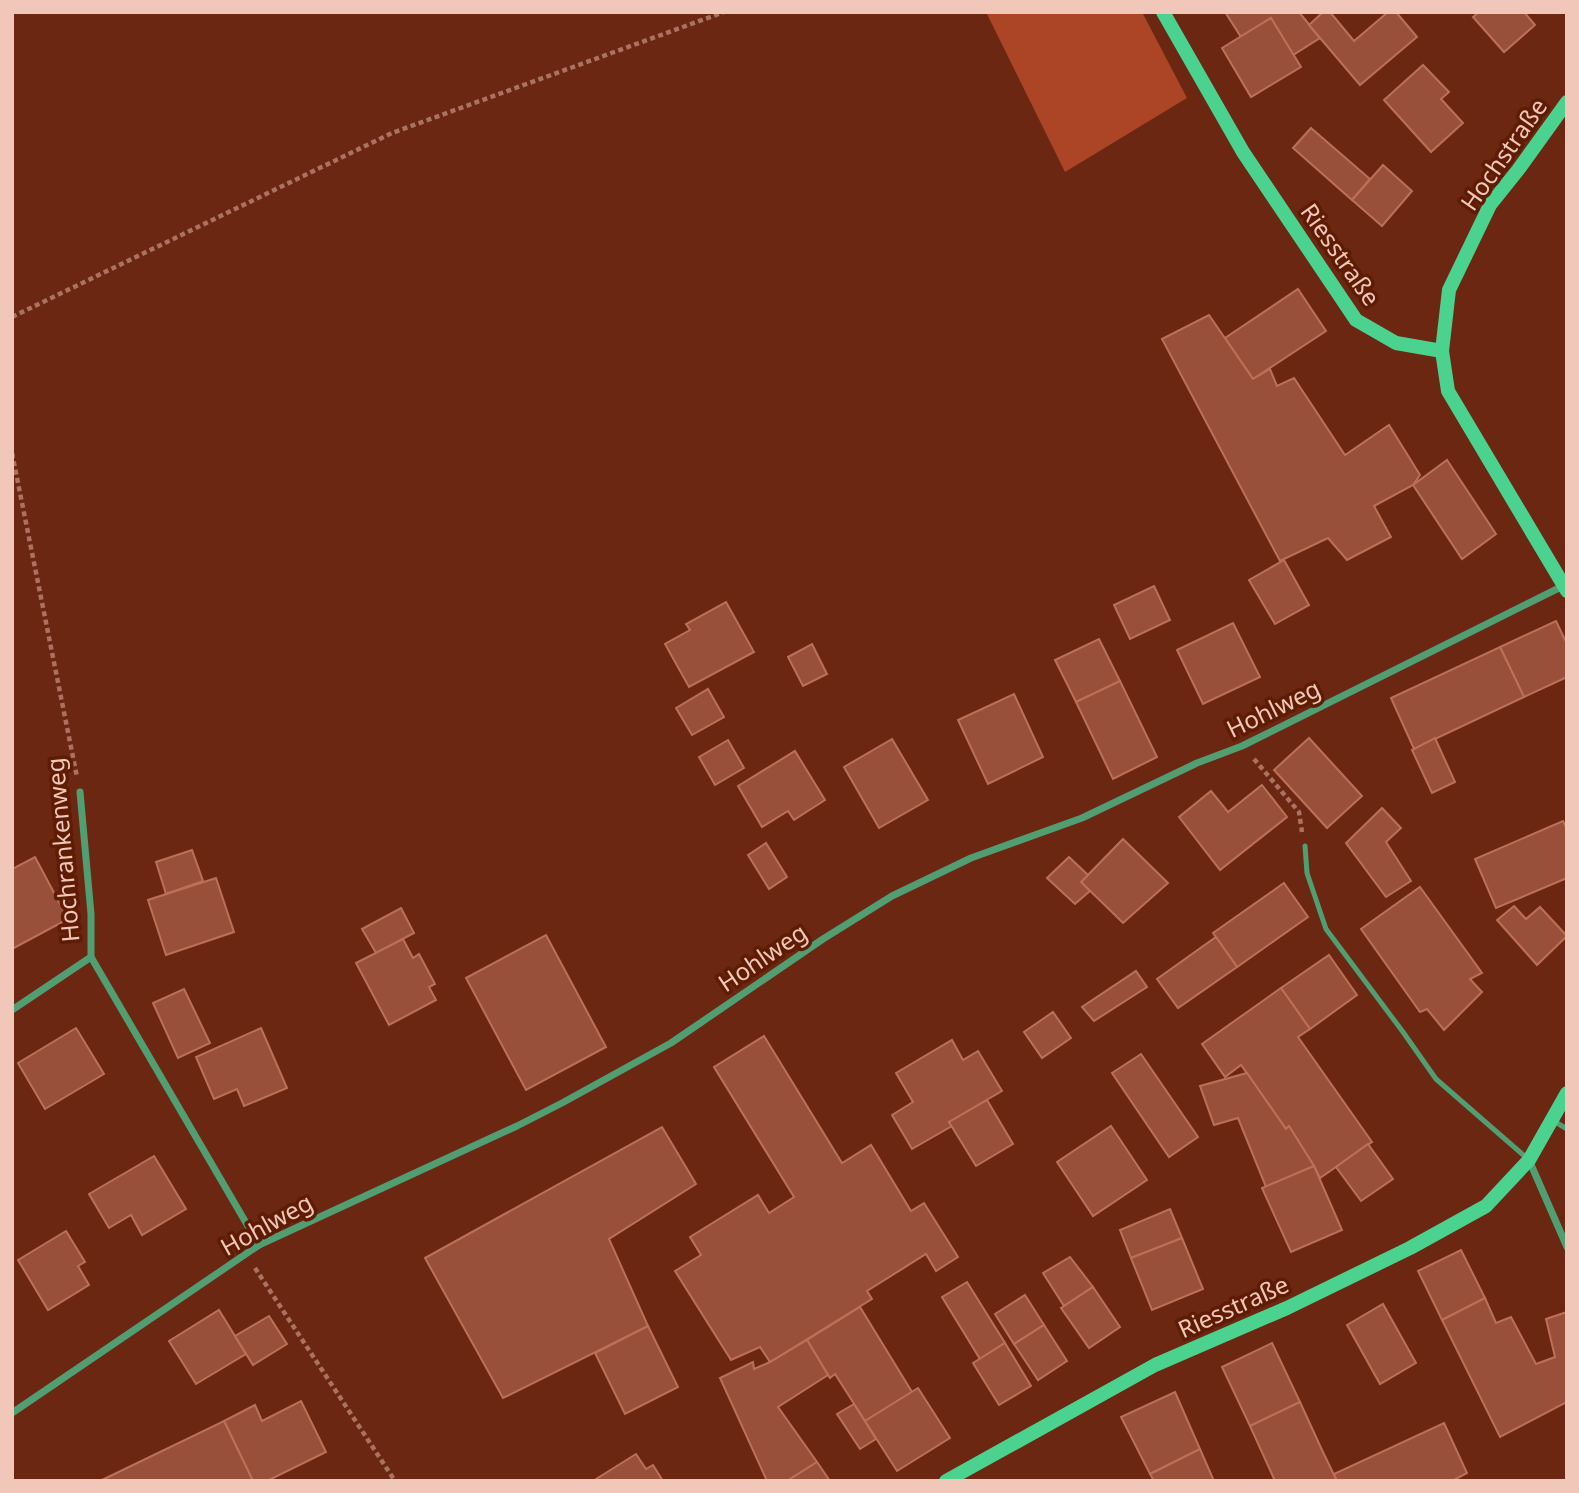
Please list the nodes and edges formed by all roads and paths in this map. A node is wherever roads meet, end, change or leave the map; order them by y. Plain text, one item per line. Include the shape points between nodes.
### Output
1 (724, 12) edge
2 (1163, 12) edge
3 (1567, 102) edge
4 (12, 317) edge
5 (1442, 352) junction
6 (12, 453) edge
7 (1565, 589) edge
8 (1242, 746) junction
9 (80, 792) joint
10 (1305, 846) joint
11 (90, 957) junction
12 (12, 1010) edge
13 (1567, 1093) edge
14 (1552, 1120) junction
15 (1567, 1129) edge
16 (1529, 1160) junction
17 (258, 1245) junction
18 (1567, 1247) edge
19 (12, 1413) edge
20 (394, 1481) edge
21 (946, 1481) edge

1 - 4 path via 393,133
2 - 5 street, Riesstraße via 1243,152 1356,320 1396,343
3 - 5 street, Hochstraße via 1490,205 1449,290
5 - 7 street via 1448,391
6 - 9 path, Hochrankenweg
7 - 8 street, Hohlweg
8 - 10 path via 1299,812
8 - 17 street, Hohlweg via 1082,818 971,858 892,896 671,1043 517,1126
9 - 11 street, Hochrankenweg via 91,914
10 - 16 lane via 1307,873 1326,929 1436,1079
11 - 12 street
11 - 17 street, Hochrankenweg
13 - 14 street, Riesstraße
14 - 15 lane
14 - 16 street, Riesstraße
16 - 18 street
16 - 21 street, Riesstraße via 1486,1206 1410,1248 1155,1365
17 - 19 street, Hohlweg
17 - 20 path via 252,1264

